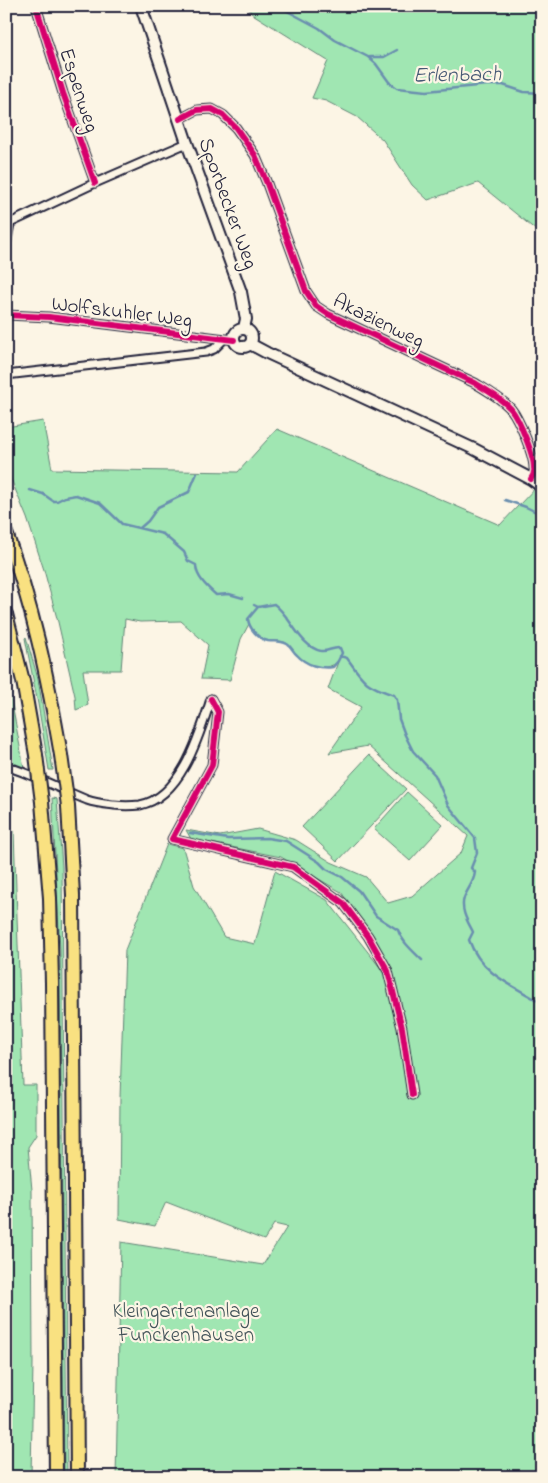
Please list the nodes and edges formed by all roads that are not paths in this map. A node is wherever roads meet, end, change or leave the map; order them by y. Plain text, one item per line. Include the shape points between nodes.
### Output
1 (36, 6) edge
2 (141, 6) edge
3 (180, 119) junction
4 (187, 143) junction
5 (95, 182) junction
6 (8, 223) edge
7 (6, 246) edge
8 (6, 315) edge
9 (244, 328) junction
10 (223, 340) junction
11 (234, 340) junction
12 (250, 344) junction
13 (6, 375) edge
14 (531, 479) junction
15 (542, 487) edge
16 (6, 533) edge
17 (6, 614) edge
18 (6, 766) edge
19 (412, 1095) dead end
20 (56, 1477) edge
21 (77, 1477) edge

1 - 5 street, Espenweg
2 - 3 street, Sporbecker Weg
3 - 4 street, Sporbecker Weg
3 - 14 street, Akazienweg via 197,110 212,109 223,114 236,128 255,155 306,291 316,306 475,383 512,410 533,458 535,470
4 - 5 street
4 - 9 street, Sporbecker Weg via 241,292 246,319
5 - 6 street
6 - 7 street
8 - 10 street, Wolfskuhler Weg via 50,317
9 - 11 street via 237,330
9 - 12 street via 251,333
10 - 11 street, Wolfskuhler Weg
10 - 13 street via 206,352
11 - 12 street, Wolfskuhler Weg via 241,347
12 - 14 street, Wolfskuhler Weg
14 - 15 street, Wolfskuhler Weg
16 - 21 highway, bridge via 27,595 47,673 68,806 74,895
17 - 20 highway, bridge via 23,681 36,755 50,898
18 - 19 street via 88,800 125,806 142,805 166,792 176,782 196,745 212,699 218,712 212,765 172,839 293,867 343,903 368,936 388,971 402,1028

